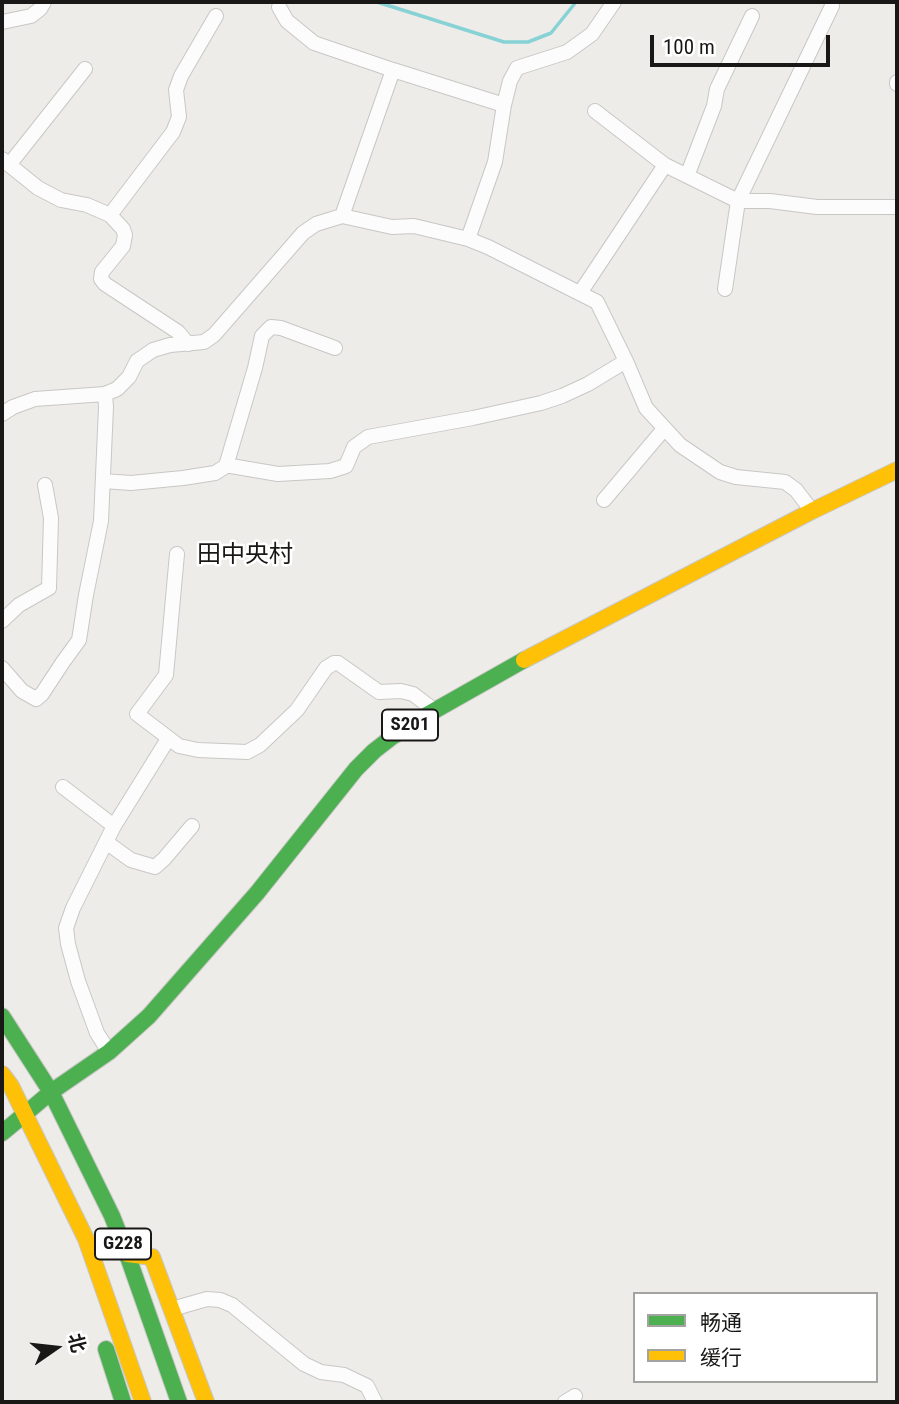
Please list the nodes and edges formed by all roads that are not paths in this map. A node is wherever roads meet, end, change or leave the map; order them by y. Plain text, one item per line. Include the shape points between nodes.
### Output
1 (44, 2) edge
2 (614, 2) edge
3 (832, 6) dead end
4 (279, 7) dead end
5 (216, 16) dead end
6 (752, 16) dead end
7 (2, 22) edge
8 (85, 69) dead end
9 (393, 70) junction
10 (504, 105) junction
11 (595, 111) dead end
12 (5, 162) edge
13 (666, 165) junction
14 (687, 176) junction
15 (738, 201) junction
16 (897, 207) edge
17 (110, 215) junction
18 (342, 216) junction
19 (468, 239) junction
20 (724, 289) dead end
21 (580, 292) junction
22 (188, 344) junction
23 (335, 348) dead end
24 (626, 361) junction
25 (104, 394) junction
26 (2, 414) edge
27 (664, 429) junction
28 (226, 467) junction
29 (897, 470) edge
30 (103, 481) junction
31 (46, 485) dead end
32 (604, 500) dead end
33 (812, 511) junction
34 (177, 554) dead end
35 (2, 621) edge
36 (2, 668) edge
37 (435, 710) junction
38 (168, 740) junction
39 (63, 787) dead end
40 (192, 826) dead end
41 (114, 827) junction
42 (106, 842) junction
43 (2, 1016) edge
44 (108, 1052) junction
45 (2, 1074) edge
46 (51, 1093) junction
47 (25, 1114) junction
48 (2, 1133) edge
49 (127, 1254) junction
50 (96, 1269) junction
51 (92, 1306) dead end
52 (172, 1309) junction
53 (101, 1332) dead end
54 (123, 1402) edge
55 (143, 1402) edge
56 (179, 1402) edge
57 (206, 1402) edge
58 (375, 1402) edge

1 - 7 street via 31,16
2 - 10 street via 592,34 567,52 517,68
3 - 15 street
4 - 9 street via 287,21 314,43
5 - 17 street via 181,76 173,132
6 - 14 street via 717,89
8 - 12 street
9 - 10 street
9 - 18 street
10 - 19 street via 495,162
11 - 13 street
12 - 17 street via 61,200
13 - 14 street
13 - 21 street
14 - 15 street
15 - 16 street
15 - 20 street
17 - 22 street via 125,235 100,279 178,332
18 - 19 street
18 - 22 street via 303,233 214,335
19 - 21 street
21 - 24 street via 597,302
22 - 25 street via 153,349 137,361 117,389
23 - 28 street via 281,328 271,327 262,336
24 - 27 street via 646,408
24 - 28 street via 589,384 541,403 368,437 354,447 346,466 330,471 278,474
25 - 26 street via 35,400
25 - 30 street
27 - 32 street
27 - 33 street via 720,472 785,482
28 - 30 street via 183,478
29 - 33 main road, S201
30 - 36 street via 101,521 79,640 36,699 22,691
31 - 35 street via 51,518 50,588 19,605
33 - 37 main road, S201
34 - 38 street via 166,675 137,714
37 - 38 street via 412,694 379,692 334,663 297,710 247,752 198,750
37 - 44 main road, S201 via 392,737 356,769 166,998
38 - 41 street
39 - 41 street
40 - 42 street via 155,867 131,860
41 - 42 street
42 - 44 street via 66,928 78,981
43 - 46 main road, G228
44 - 46 main road, S201
45 - 47 main road, G228
46 - 47 main road, S201
46 - 49 main road, G228
47 - 48 main road
47 - 50 main road, G228
49 - 52 main road via 152,1257
49 - 56 main road, G228
50 - 51 main road
50 - 55 main road, G228
52 - 57 main road
52 - 58 street via 207,1299 232,1305 304,1364 367,1386
53 - 54 main road

